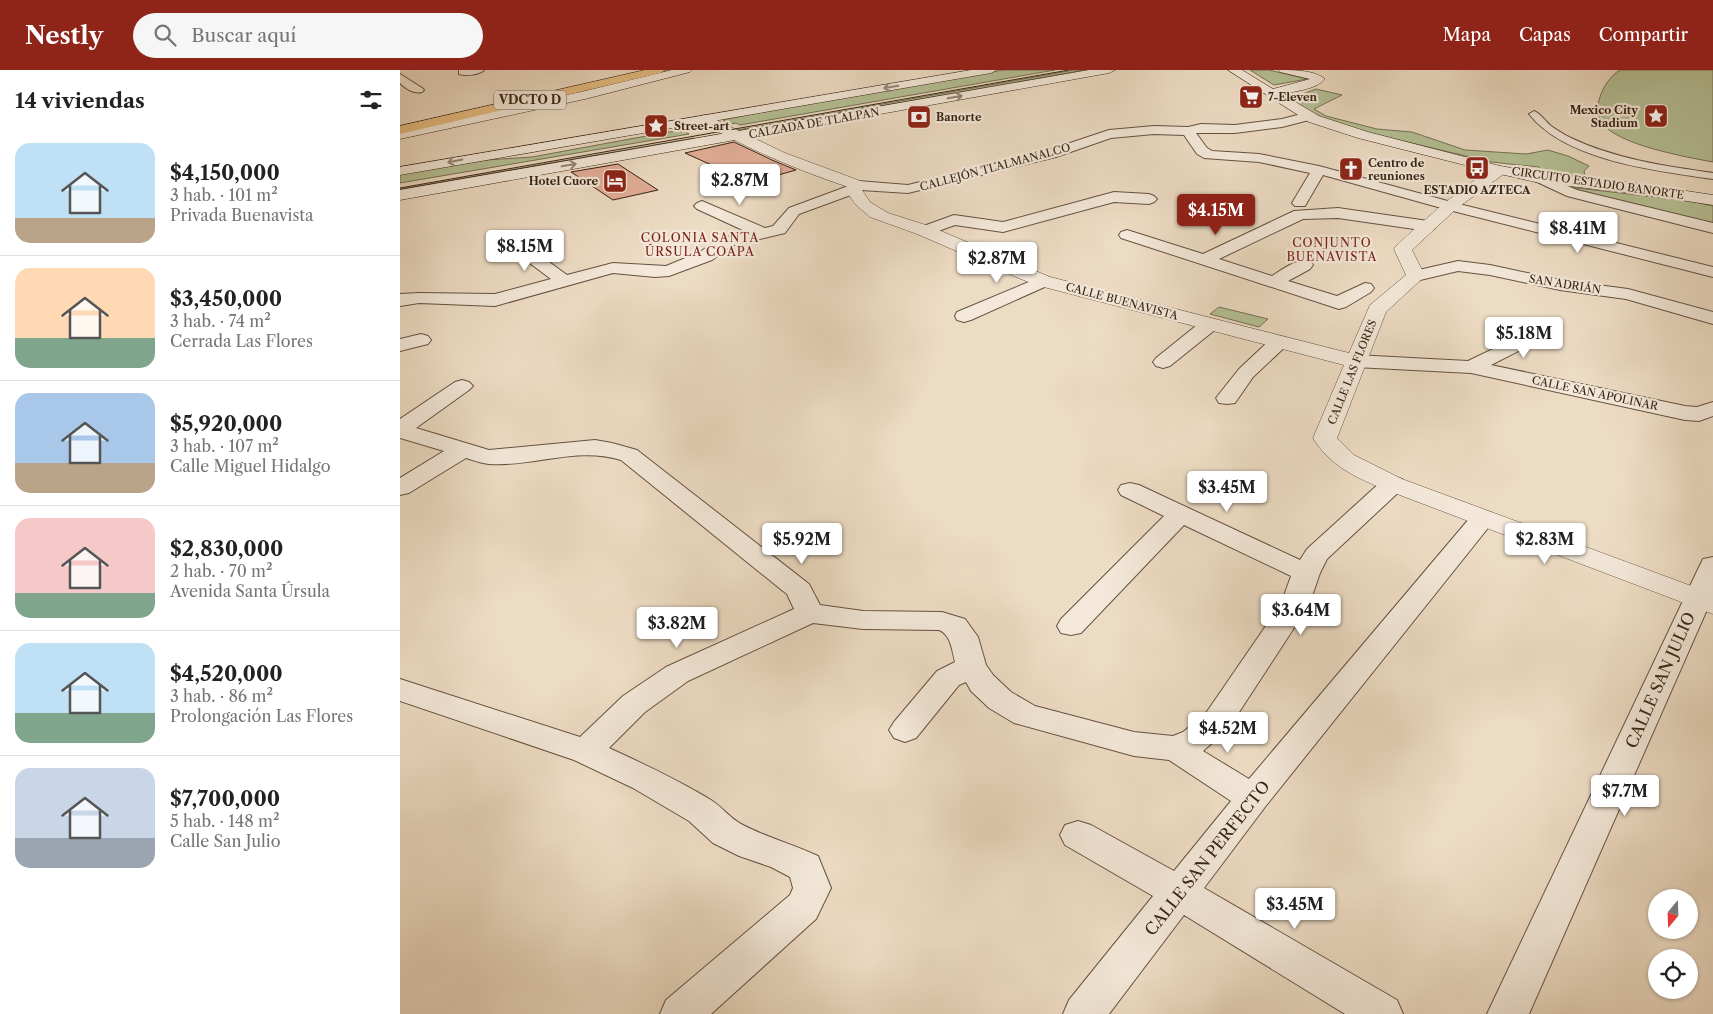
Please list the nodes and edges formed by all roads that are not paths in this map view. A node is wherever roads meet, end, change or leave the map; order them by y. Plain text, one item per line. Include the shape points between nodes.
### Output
1 (479, 70) edge
2 (612, 70) edge
3 (627, 70) edge
4 (642, 70) edge
5 (660, 70) edge
6 (673, 70) edge
7 (686, 70) edge
8 (966, 70) edge
9 (991, 70) edge
10 (1109, 70) edge
11 (1234, 70) edge
12 (1284, 70) edge
13 (463, 72) dead end
14 (948, 77) junction
15 (402, 81) edge
16 (418, 90) dead end
17 (565, 92) junction
18 (1271, 93) junction
19 (516, 99) junction
20 (1534, 114) dead end
21 (1309, 116) junction
22 (400, 118) edge
23 (706, 119) junction
24 (400, 126) edge
25 (400, 130) edge
26 (1188, 131) junction
27 (400, 135) edge
28 (734, 137) junction
29 (1051, 154) junction
30 (480, 156) junction
31 (1076, 161) dead end
32 (1319, 170) junction
33 (1500, 170) junction
34 (400, 171) edge
35 (1713, 176) edge
36 (1540, 178) junction
37 (856, 187) junction
38 (400, 196) edge
39 (1149, 199) dead end
40 (1713, 200) edge
41 (1300, 204) dead end
42 (702, 206) dead end
43 (1450, 206) junction
44 (1428, 226) junction
45 (1713, 228) edge
46 (924, 231) junction
47 (765, 234) junction
48 (1127, 235) dead end
49 (506, 238) dead end
50 (1713, 256) edge
51 (1204, 260) junction
52 (1304, 265) dead end
53 (1705, 270) edge
54 (1416, 276) junction
55 (1043, 280) junction
56 (564, 281) junction
57 (1273, 282) junction
58 (400, 284) edge
59 (1365, 288) dead end
60 (406, 299) edge
61 (964, 316) dead end
62 (1713, 318) edge
63 (1209, 325) junction
64 (1551, 327) dead end
65 (421, 340) dead end
66 (1279, 342) junction
67 (400, 345) edge
68 (1356, 361) junction
69 (1163, 362) dead end
70 (1471, 367) junction
71 (462, 386) dead end
72 (1227, 398) dead end
73 (1713, 409) edge
74 (400, 430) edge
75 (463, 450) junction
76 (1393, 484) junction
77 (400, 488) edge
78 (1130, 490) dead end
79 (1180, 514) junction
80 (1483, 518) junction
81 (1713, 565) edge
82 (1306, 573) junction
83 (1705, 603) edge
84 (810, 613) junction
85 (1071, 626) dead end
86 (971, 666) junction
87 (400, 690) edge
88 (905, 730) dead end
89 (1177, 749) junction
90 (586, 750) junction
91 (1253, 798) junction
92 (1078, 835) dead end
93 (1180, 893) junction
94 (681, 1014) edge
95 (1084, 1014) edge
96 (1382, 1014) edge
97 (1508, 1014) edge

1 - 13 street
2 - 22 main road
3 - 19 highway via 539,90
4 - 19 highway, VDCTO D
5 - 17 highway, VDCTO D
6 - 17 highway
7 - 27 main road
8 - 14 main road
9 - 14 main road, CALZADA DE TLALPAN
28 -> 10 main road, CALZADA DE TLALPAN
11 - 18 main road, CIRCUITO ESTADIO BANORTE
12 - 18 main road via 1319,79
14 -> 23 main road, CALZADA DE TLALPAN
15 - 16 street
17 - 25 highway, VDCTO D
18 - 21 main road, CIRCUITO ESTADIO BANORTE
19 - 24 highway, VDCTO D
20 - 35 street via 1540,123 1576,144 1618,158
21 - 26 street, CALLEJÓN TLALMANALCO via 1236,129
21 - 33 main road, CIRCUITO ESTADIO BANORTE via 1334,127
23 - 28 main road
23 - 30 main road, CALZADA DE TLALPAN
26 - 29 street, CALLEJÓN TLALMANALCO via 1109,134
26 - 32 street via 1202,151 1209,155 1259,158
28 - 30 main road via 675,130 530,156
28 - 37 main road
38 -> 28 main road, CALZADA DE TLALPAN
29 - 31 street
29 - 37 street, CALLEJÓN TLALMANALCO via 908,189
30 -> 34 main road, CALZADA DE TLALPAN
32 - 41 street
32 - 43 street
33 - 36 main road, CIRCUITO ESTADIO BANORTE
33 - 43 main road
36 - 40 main road, CIRCUITO ESTADIO BANORTE
36 - 45 street via 1572,193
37 - 46 main road, CALLE BUENAVISTA via 857,197 870,210
37 - 47 street via 794,211 779,230
39 - 46 street via 1114,197 1003,227 950,220
42 - 47 street
43 - 44 main road
43 - 53 street
44 - 51 street via 1338,213 1300,214
44 - 54 main road via 1403,249
46 - 55 main road, CALLE BUENAVISTA
47 - 56 street via 726,242 706,256 669,271 613,268
48 - 51 street
49 - 56 street
50 - 53 street
51 - 57 street
52 - 57 street
54 - 62 street, SAN ADRIÁN via 1458,266 1490,270 1560,285 1628,294
54 - 68 main road, CALLE LAS FLORES via 1377,309
55 - 61 street
55 - 63 main road, CALLE BUENAVISTA
56 - 60 street via 495,300
57 - 59 street via 1339,303
58 - 60 street
63 - 66 main road, CALLE BUENAVISTA
63 - 69 street
64 - 70 street
65 - 67 street
66 - 68 main road, CALLE BUENAVISTA
66 - 72 street via 1246,373
68 - 70 street, CALLE SAN APOLINAR
68 - 76 main road, CALLE LAS FLORES via 1326,438 1330,448 1342,458
70 - 73 street, CALLE SAN APOLINAR via 1685,413 1699,414
71 - 74 street
74 - 75 street
75 - 77 street
75 - 84 street via 488,457 504,457 582,447 617,450 629,455 794,585
76 - 80 main road
76 - 82 street via 1316,555
78 - 79 street
79 - 82 street
79 - 85 street
80 - 83 main road
80 - 91 street, CALLE SAN PERFECTO
81 - 83 street, CALLE SAN JULIO
82 - 89 street via 1295,606 1217,721 1196,740
83 - 97 street, CALLE SAN JULIO
84 - 86 street via 863,620 942,621 956,626 963,637
84 - 90 street via 677,674 654,688
86 - 88 street via 948,678
86 - 89 street via 982,683 1025,716 1134,744
87 - 90 street
89 - 91 street
90 - 94 street via 701,811 726,834 805,867 812,888 803,907
91 - 93 street, CALLE SAN PERFECTO
92 - 93 street
93 - 95 street, CALLE SAN PERFECTO
93 - 96 street

